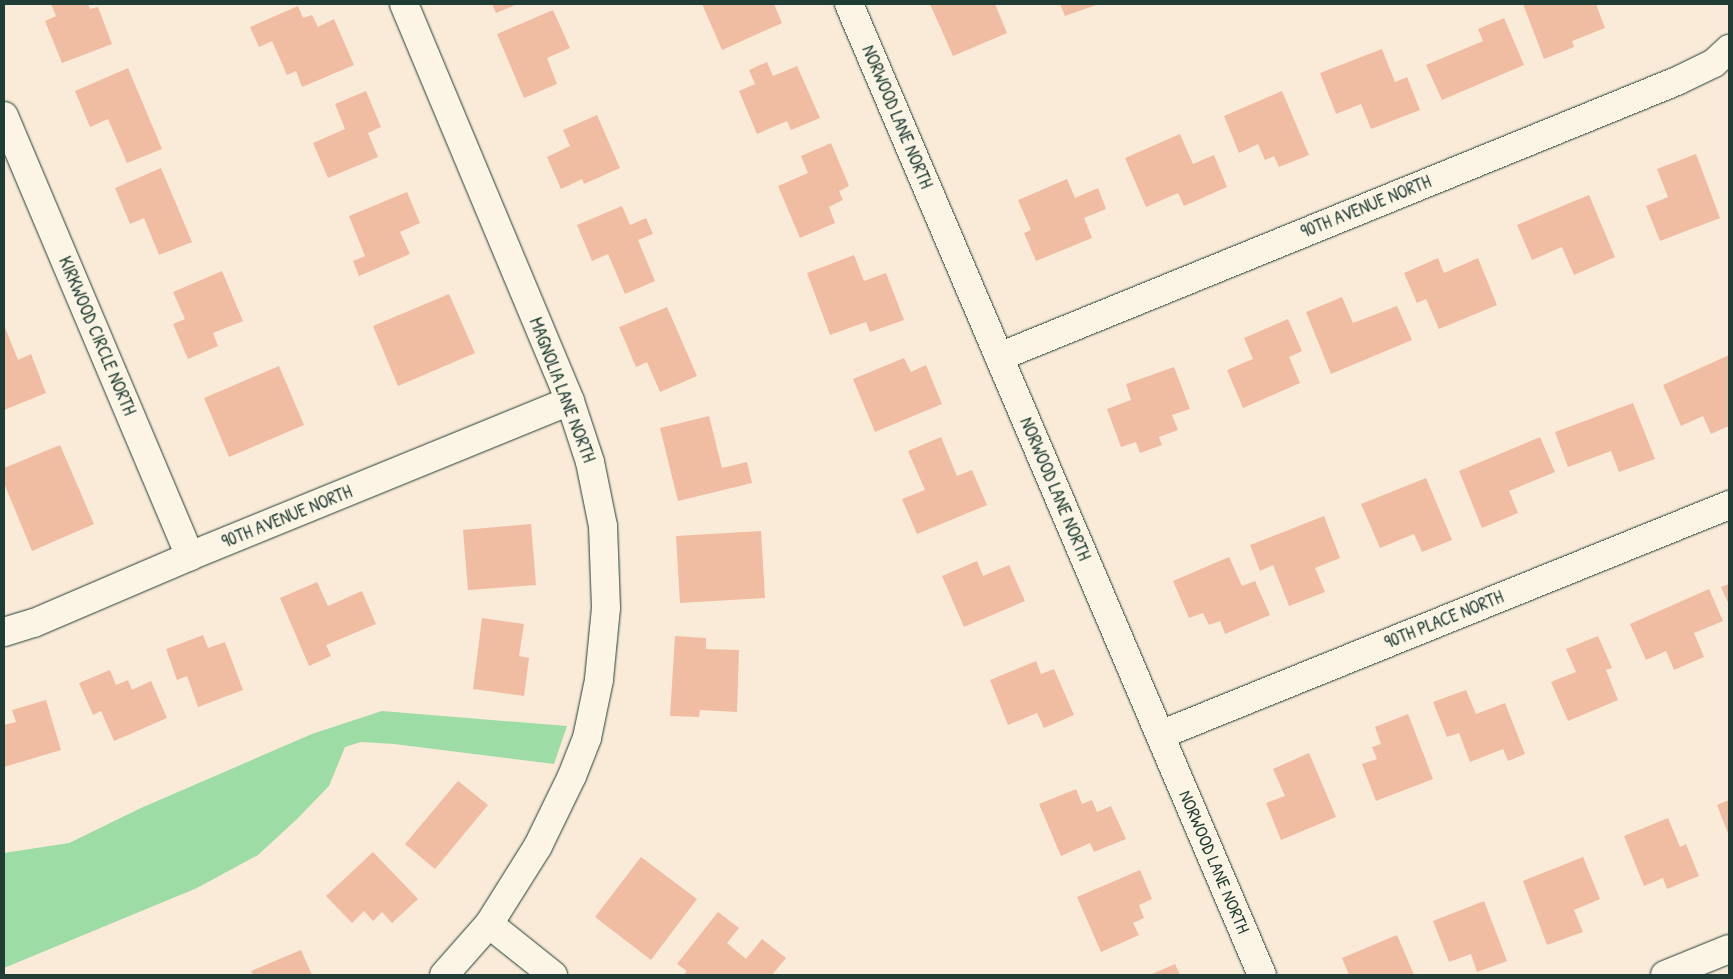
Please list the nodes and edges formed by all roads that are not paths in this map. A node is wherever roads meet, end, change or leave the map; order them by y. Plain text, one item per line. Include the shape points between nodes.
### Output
1 (404, 4) edge
2 (849, 4) edge
3 (1729, 49) edge
4 (4, 116) edge
5 (999, 357) junction
6 (570, 401) junction
7 (1729, 505) edge
8 (190, 556) junction
9 (4, 632) edge
10 (1160, 735) junction
11 (489, 924) junction
12 (1729, 949) edge
13 (1701, 968) edge
14 (444, 975) edge
15 (553, 975) edge
16 (1262, 975) edge
17 (1665, 975) edge

1 - 6 street, MAGNOLIA LANE NORTH
2 - 5 street, NORWOOD LANE NORTH
3 - 5 street, 90TH AVENUE NORTH via 1714,63 1677,81
4 - 8 street, KIRKWOOD CIRCLE NORTH
5 - 10 street, NORWOOD LANE NORTH
6 - 8 street, 90TH AVENUE NORTH
6 - 11 street, MAGNOLIA LANE NORTH via 590,462 603,526 606,608 599,680 587,738 572,776 538,846
7 - 10 street, 90TH PLACE NORTH
8 - 9 street, 90TH AVENUE NORTH via 34,623
10 - 16 street, NORWOOD LANE NORTH
11 - 14 street, MAGNOLIA LANE NORTH
11 - 15 street
12 - 13 street
13 - 17 street

